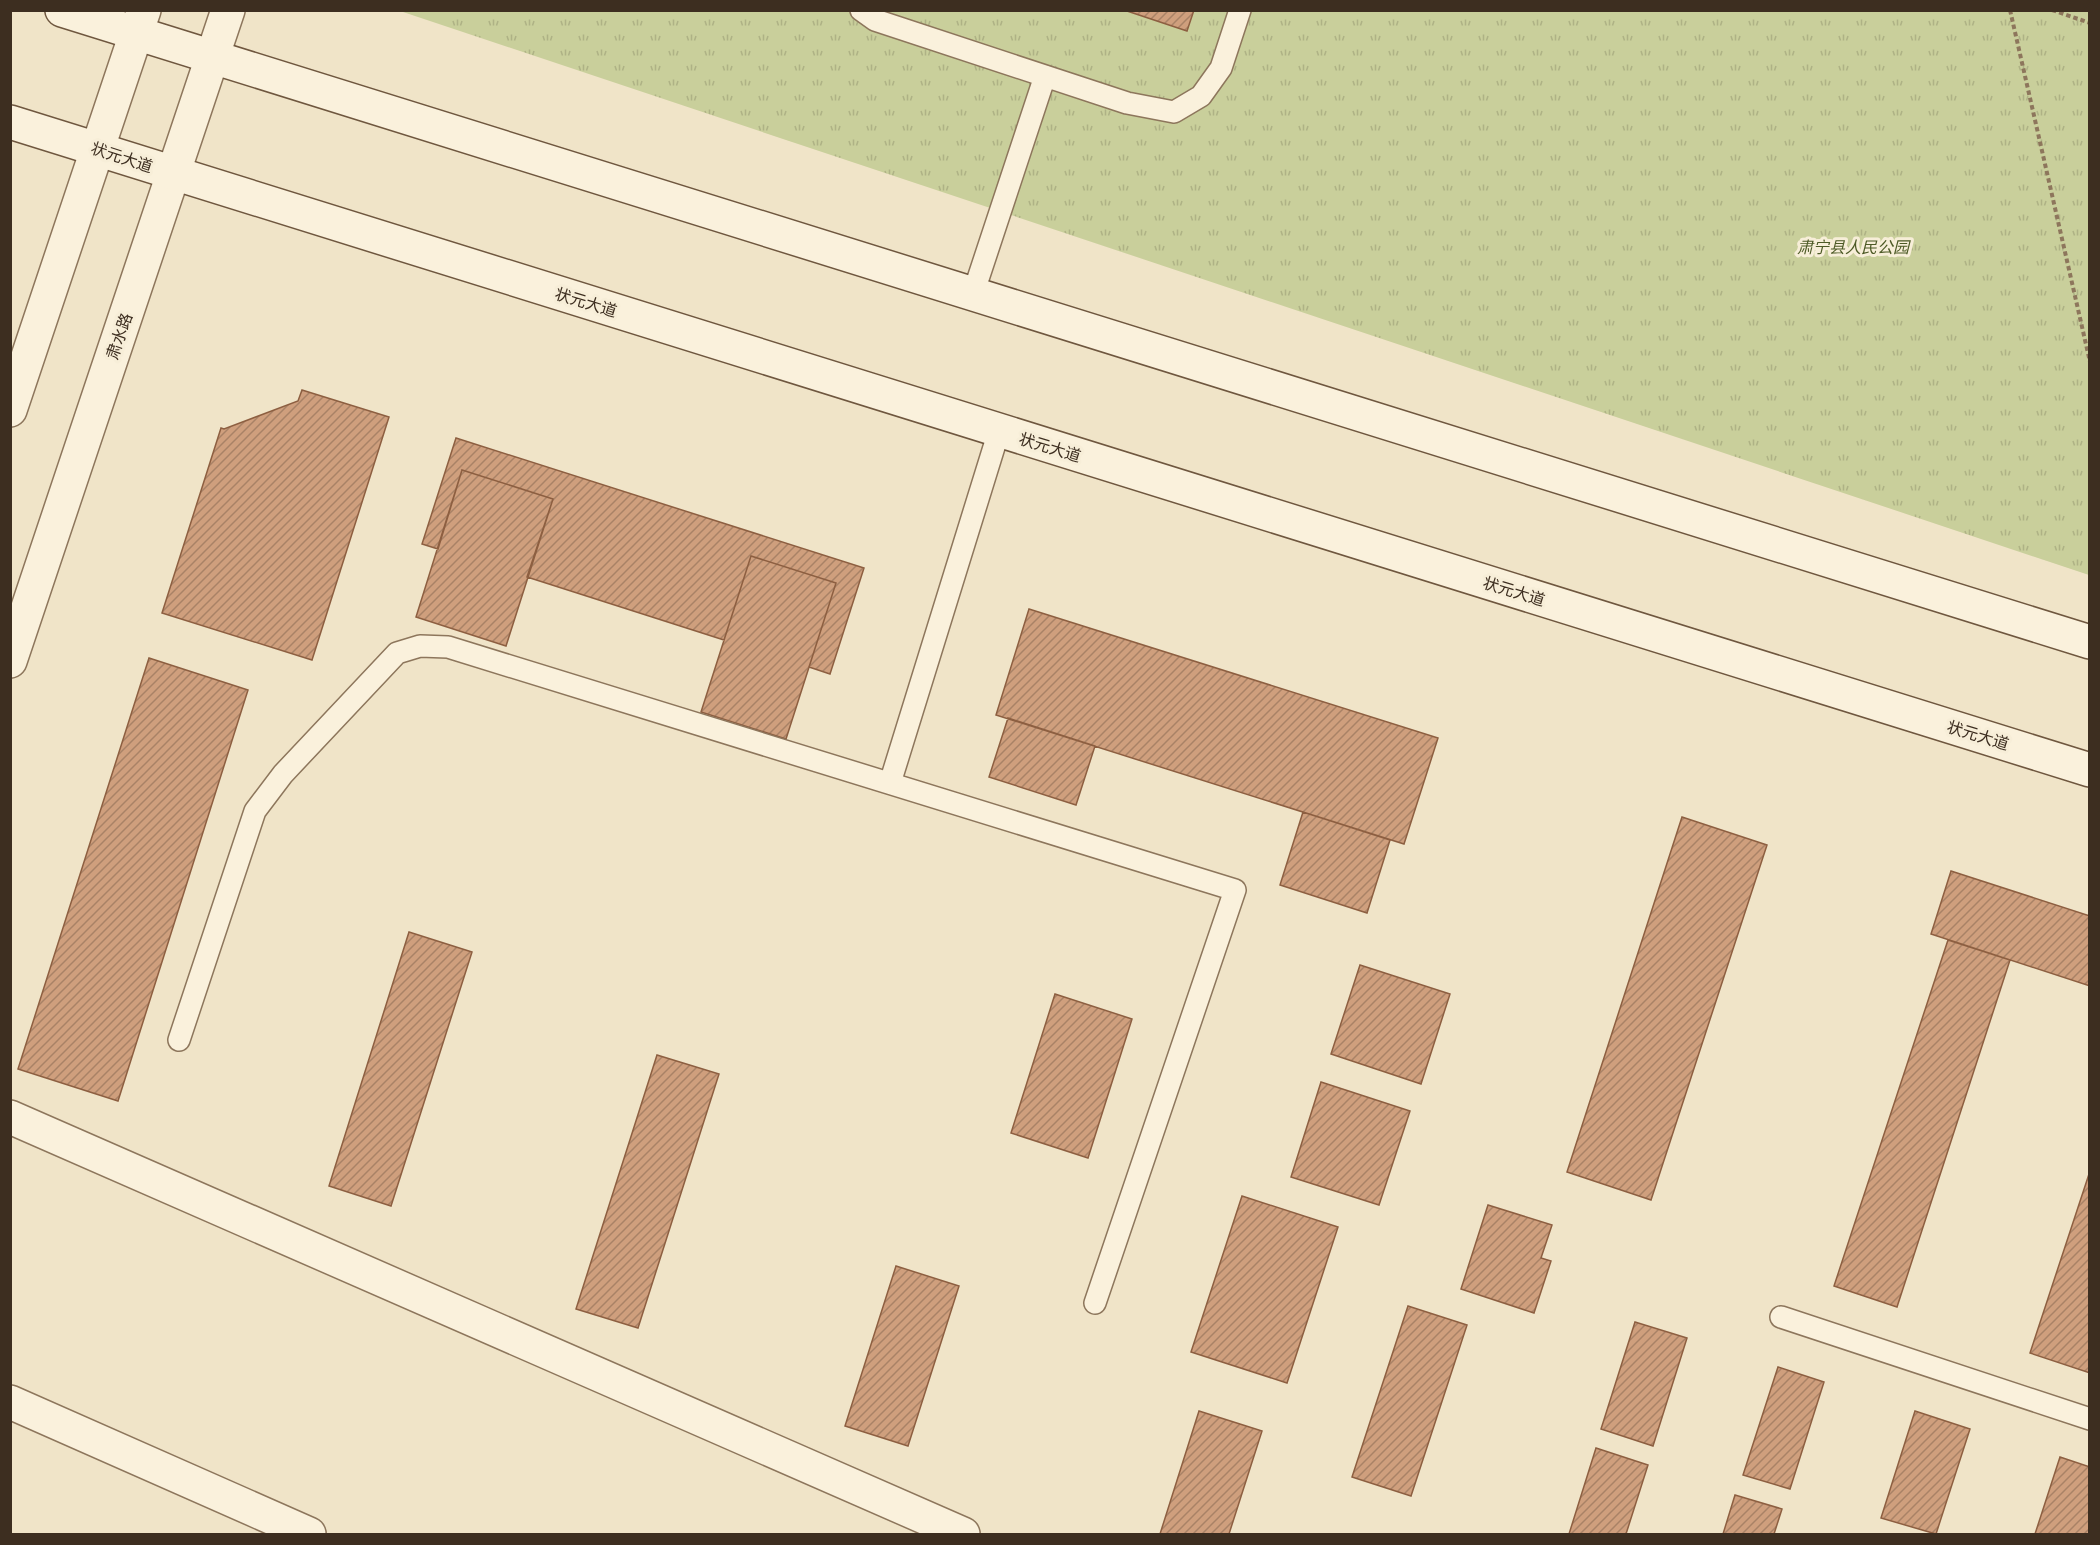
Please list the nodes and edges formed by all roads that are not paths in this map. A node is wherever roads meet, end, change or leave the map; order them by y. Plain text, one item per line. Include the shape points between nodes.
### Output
1 (62, 10) edge
2 (228, 10) edge
3 (861, 10) edge
4 (1240, 10) edge
5 (141, 22) edge
6 (212, 57) junction
7 (1045, 76) junction
8 (10, 122) edge
9 (98, 150) junction
10 (174, 174) junction
11 (973, 294) junction
12 (10, 410) edge
13 (999, 431) junction
14 (2090, 642) edge
15 (10, 661) edge
16 (2090, 770) edge
17 (890, 783) junction
18 (178, 1040) dead end
19 (10, 1117) edge
20 (1095, 1303) dead end
21 (1781, 1317) dead end
22 (10, 1402) edge
23 (2090, 1419) edge
24 (309, 1534) edge
25 (963, 1534) edge

1 - 5 main road
2 - 6 main road, 肃水路
3 - 7 lane via 874,20
4 - 7 lane via 1221,68 1201,96 1174,112 1127,103
5 - 6 main road
5 - 9 main road
6 - 10 main road, 肃水路
6 - 11 main road
7 - 11 lane
8 - 9 main road, 状元大道
9 - 10 main road, 状元大道
9 - 12 main road
10 - 13 main road, 状元大道
10 - 15 main road, 肃水路
11 - 14 main road
13 - 16 main road, 状元大道
13 - 17 lane
17 - 18 lane via 448,647 420,646 397,653 283,774 255,811
17 - 20 lane via 1235,890
19 - 25 main road
21 - 23 lane
22 - 24 main road

